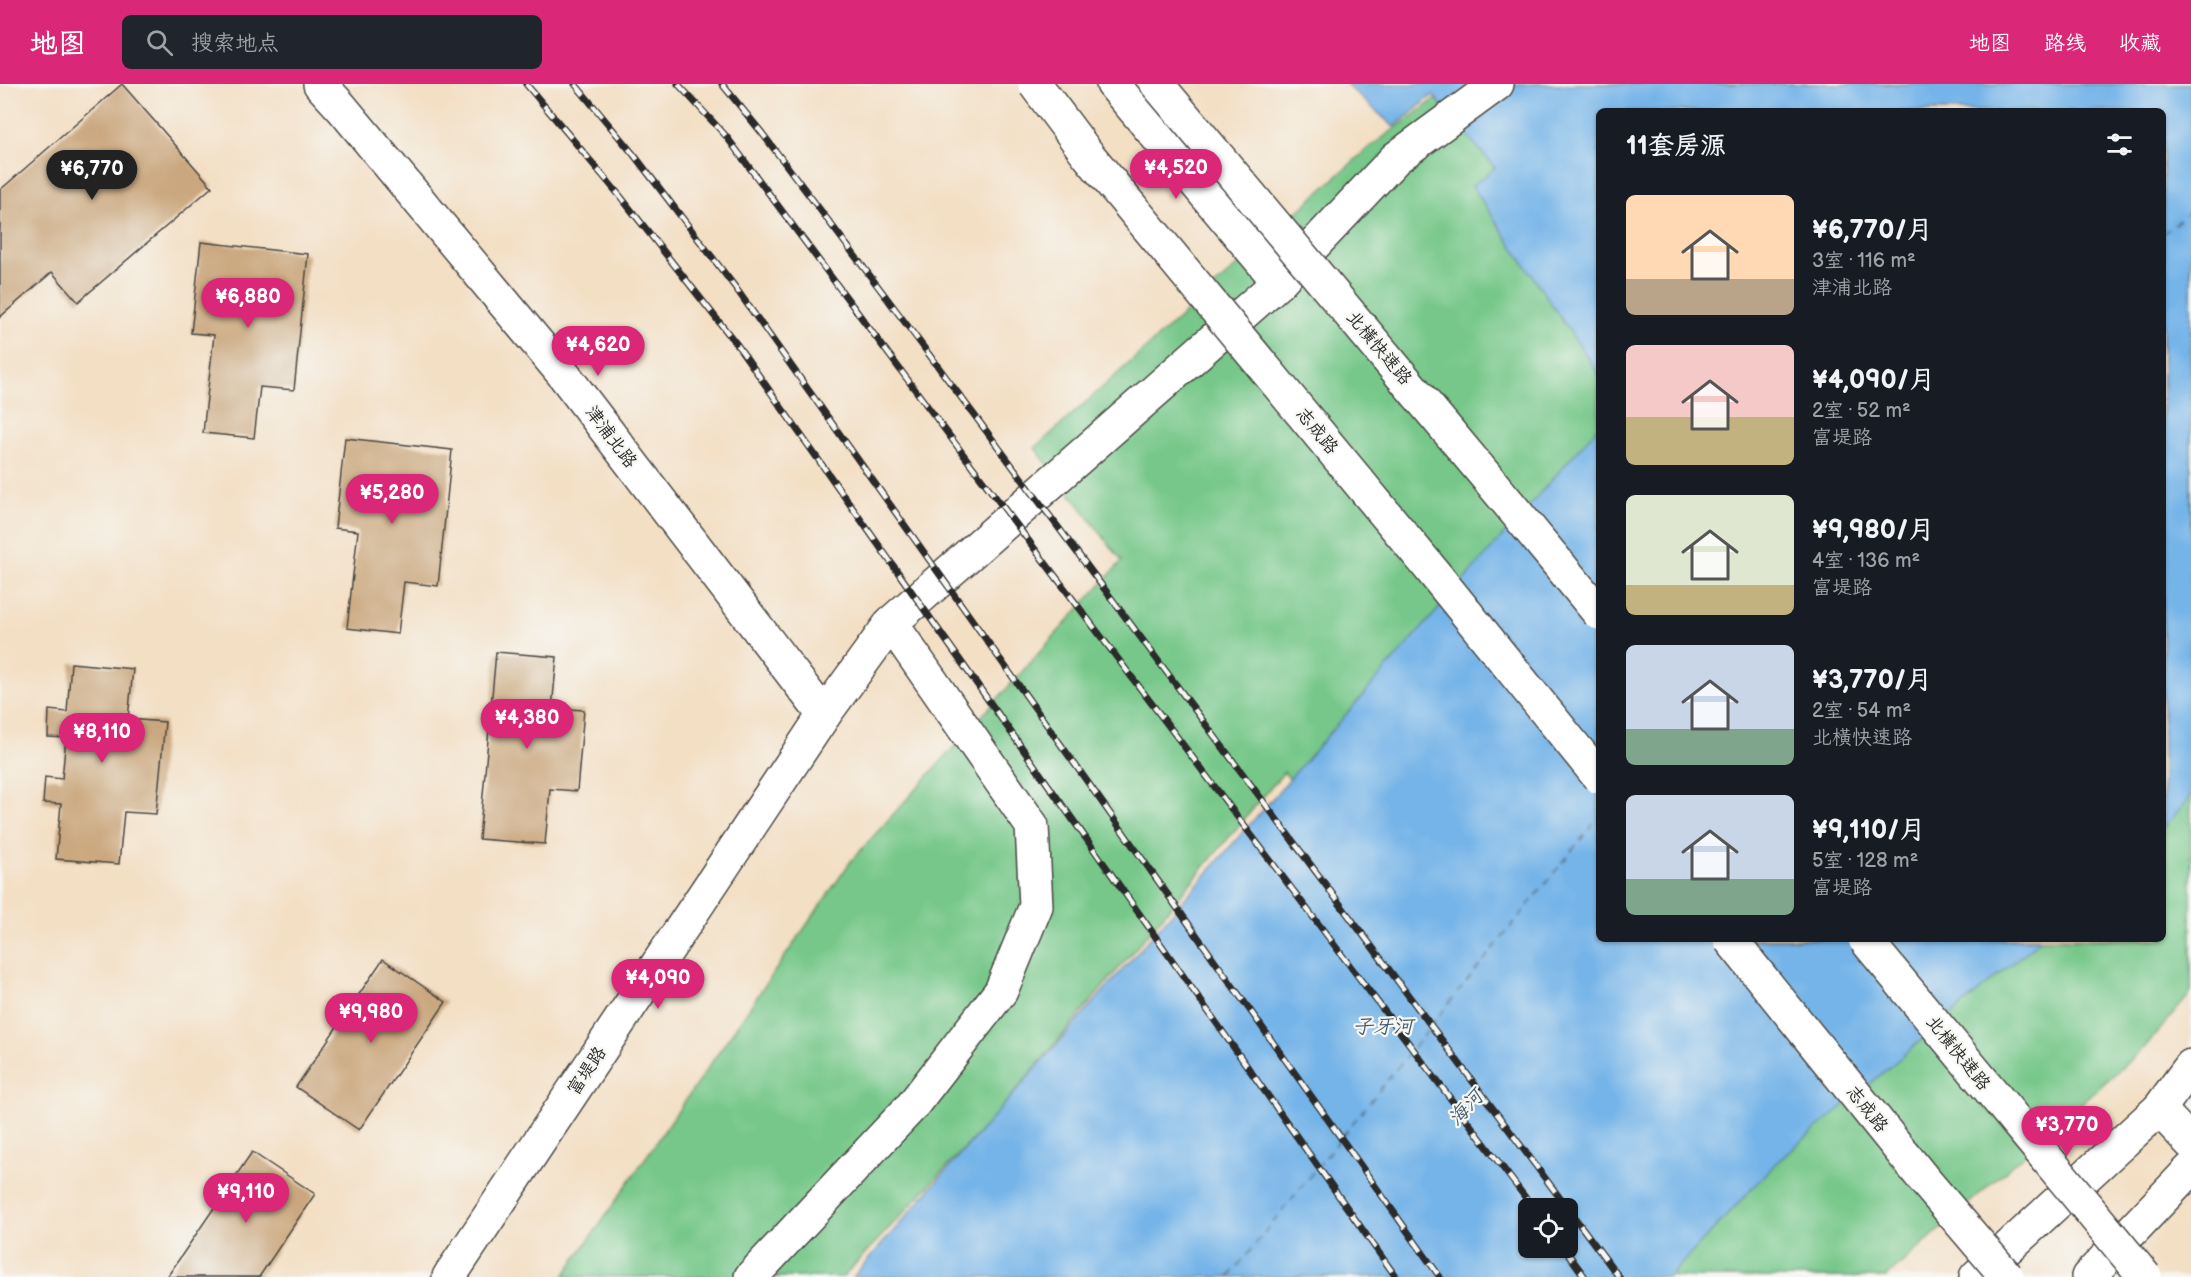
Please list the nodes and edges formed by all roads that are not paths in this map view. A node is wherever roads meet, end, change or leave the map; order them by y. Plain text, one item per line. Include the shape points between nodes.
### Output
1 (320, 84) edge
2 (1035, 84) edge
3 (1113, 84) edge
4 (1157, 84) edge
5 (1497, 84) edge
6 (1279, 282) junction
7 (1596, 609) edge
8 (891, 623) junction
9 (824, 715) junction
10 (1596, 773) edge
11 (1732, 942) edge
12 (1867, 942) edge
13 (2191, 1066) edge
14 (2159, 1108) junction
15 (2191, 1143) edge
16 (2191, 1169) edge
17 (449, 1277) edge
18 (751, 1277) edge
19 (1976, 1277) edge
20 (2007, 1277) edge
21 (2088, 1277) edge
22 (2145, 1277) edge

1 - 9 main road, 津浦北路 via 564,375
2 - 10 main road, 志成路, bridge via 1089,156
3 - 6 main road
4 - 7 main road, 北横快速路, bridge
5 - 6 main road, 富堤路 via 1396,158
6 - 8 main road, 富堤路
8 - 9 main road, 富堤路
8 - 18 main road via 1032,826 1036,906 1001,990 974,1026 912,1106
9 - 17 main road, 富堤路
11 - 20 main road, 志成路, bridge
12 - 22 main road, 北横快速路, bridge
13 - 14 main road
14 - 15 main road
14 - 19 main road
16 - 21 main road

